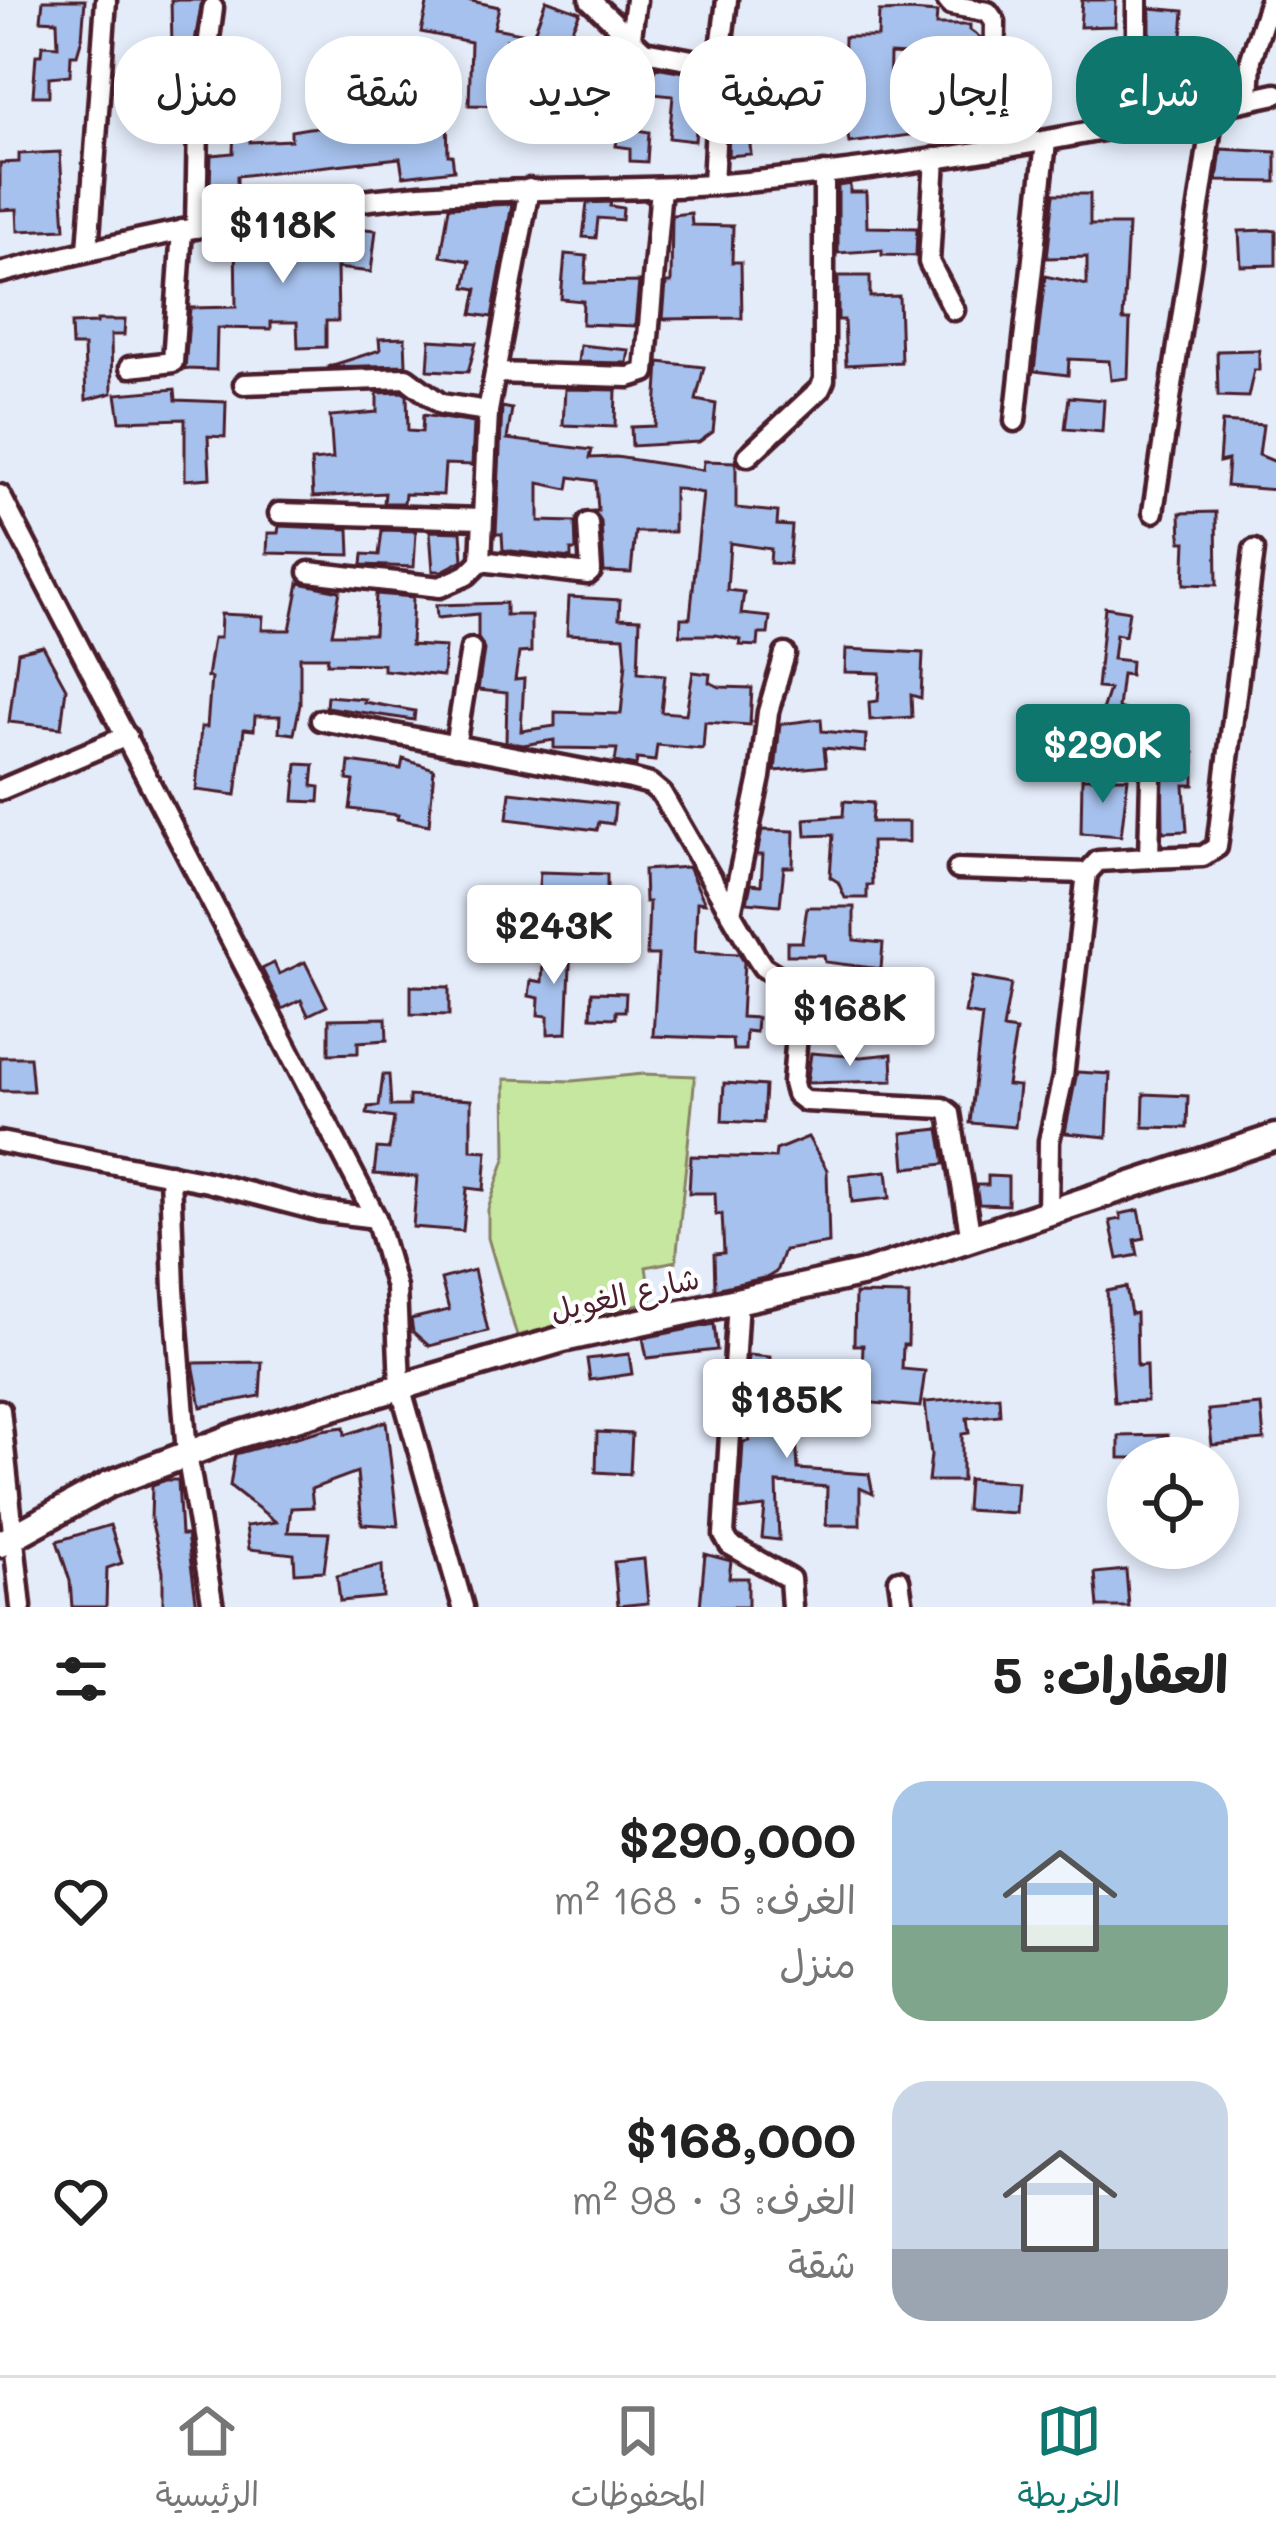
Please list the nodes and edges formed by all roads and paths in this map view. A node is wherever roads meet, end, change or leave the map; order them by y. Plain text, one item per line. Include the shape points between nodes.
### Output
1 (106, 0) edge
2 (590, 0) edge
3 (636, 0) edge
4 (727, 0) edge
5 (947, 0) edge
6 (1137, 0) edge
7 (1270, 0) edge
8 (213, 8) dead end
9 (631, 36) joint
10 (723, 36) edge
11 (1137, 36) edge
12 (1276, 94) edge
13 (1249, 100) junction
14 (1242, 101) edge
15 (715, 144) edge
16 (1031, 144) edge
17 (1046, 144) edge
18 (1208, 144) edge
19 (993, 149) junction
20 (935, 158) junction
21 (824, 173) junction
22 (713, 185) junction
23 (661, 188) junction
24 (529, 189) junction
25 (189, 229) junction
26 (88, 250) junction
27 (0, 273) edge
28 (954, 310) dead end
29 (130, 367) dead end
30 (495, 373) junction
31 (244, 384) dead end
32 (488, 411) junction
33 (1015, 422) dead end
34 (748, 456) dead end
35 (0, 495) edge
36 (1153, 512) dead end
37 (279, 513) dead end
38 (482, 519) junction
39 (588, 524) dead end
40 (1254, 550) dead end
41 (481, 561) junction
42 (309, 572) dead end
43 (472, 650) dead end
44 (785, 654) dead end
45 (321, 720) dead end
46 (127, 736) junction
47 (455, 746) junction
48 (1151, 778) dead end
49 (0, 790) edge
50 (1149, 858) junction
51 (958, 869) dead end
52 (1087, 873) junction
53 (731, 913) junction
54 (1276, 1137) edge
55 (0, 1142) edge
56 (170, 1174) junction
57 (1048, 1213) junction
58 (376, 1218) junction
59 (971, 1239) junction
60 (738, 1300) junction
61 (400, 1386) junction
62 (0, 1410) edge
63 (187, 1454) junction
64 (6, 1541) edge
65 (899, 1580) dead end
66 (462, 1606) edge
67 (21, 1607) edge
68 (213, 1607) edge
69 (448, 1607) edge
70 (792, 1607) edge
71 (903, 1607) edge

1 - 26 street
2 - 9 street
3 - 9 street
4 - 10 street
5 - 19 street via 988,12 995,22
6 - 11 street
7 - 13 street via 1251,59
8 - 25 street
12 - 13 street
13 - 14 street
15 - 22 street
16 - 19 street
17 - 33 street
18 - 36 street
19 - 20 street
20 - 21 street
20 - 28 street via 928,262
21 - 22 street
21 - 34 street via 824,380
22 - 23 street
23 - 24 street
23 - 30 street via 645,372
24 - 25 street via 416,195
24 - 30 street
25 - 26 street
25 - 29 street via 173,362
26 - 27 street
30 - 32 street
31 - 32 street via 406,378 441,404
32 - 38 street
35 - 46 street
37 - 38 street
38 - 41 street
39 - 41 street via 588,574
40 - 50 street via 1217,847 1203,856
41 - 42 street via 440,587
43 - 47 street
44 - 53 street
45 - 47 street
46 - 49 street
46 - 58 street
47 - 53 street via 650,784
48 - 50 street
50 - 52 street via 1098,862
51 - 52 street
52 - 57 street via 1049,1141
53 - 59 street via 763,968 789,980 800,997 796,1094 950,1113
54 - 57 street, شارع الغويل
55 - 56 street
56 - 58 street
56 - 63 street
57 - 59 street, شارع الغويل
58 - 61 street via 396,1288
59 - 60 street, شارع الغويل via 869,1272
60 - 61 street, شارع الغويل
60 - 70 street via 724,1535 790,1579
61 - 63 street, شارع الغويل
61 - 66 street
62 - 64 street
63 - 64 street, شارع الغويل via 110,1484
63 - 68 street
64 - 67 street
65 - 71 street
66 - 69 street

